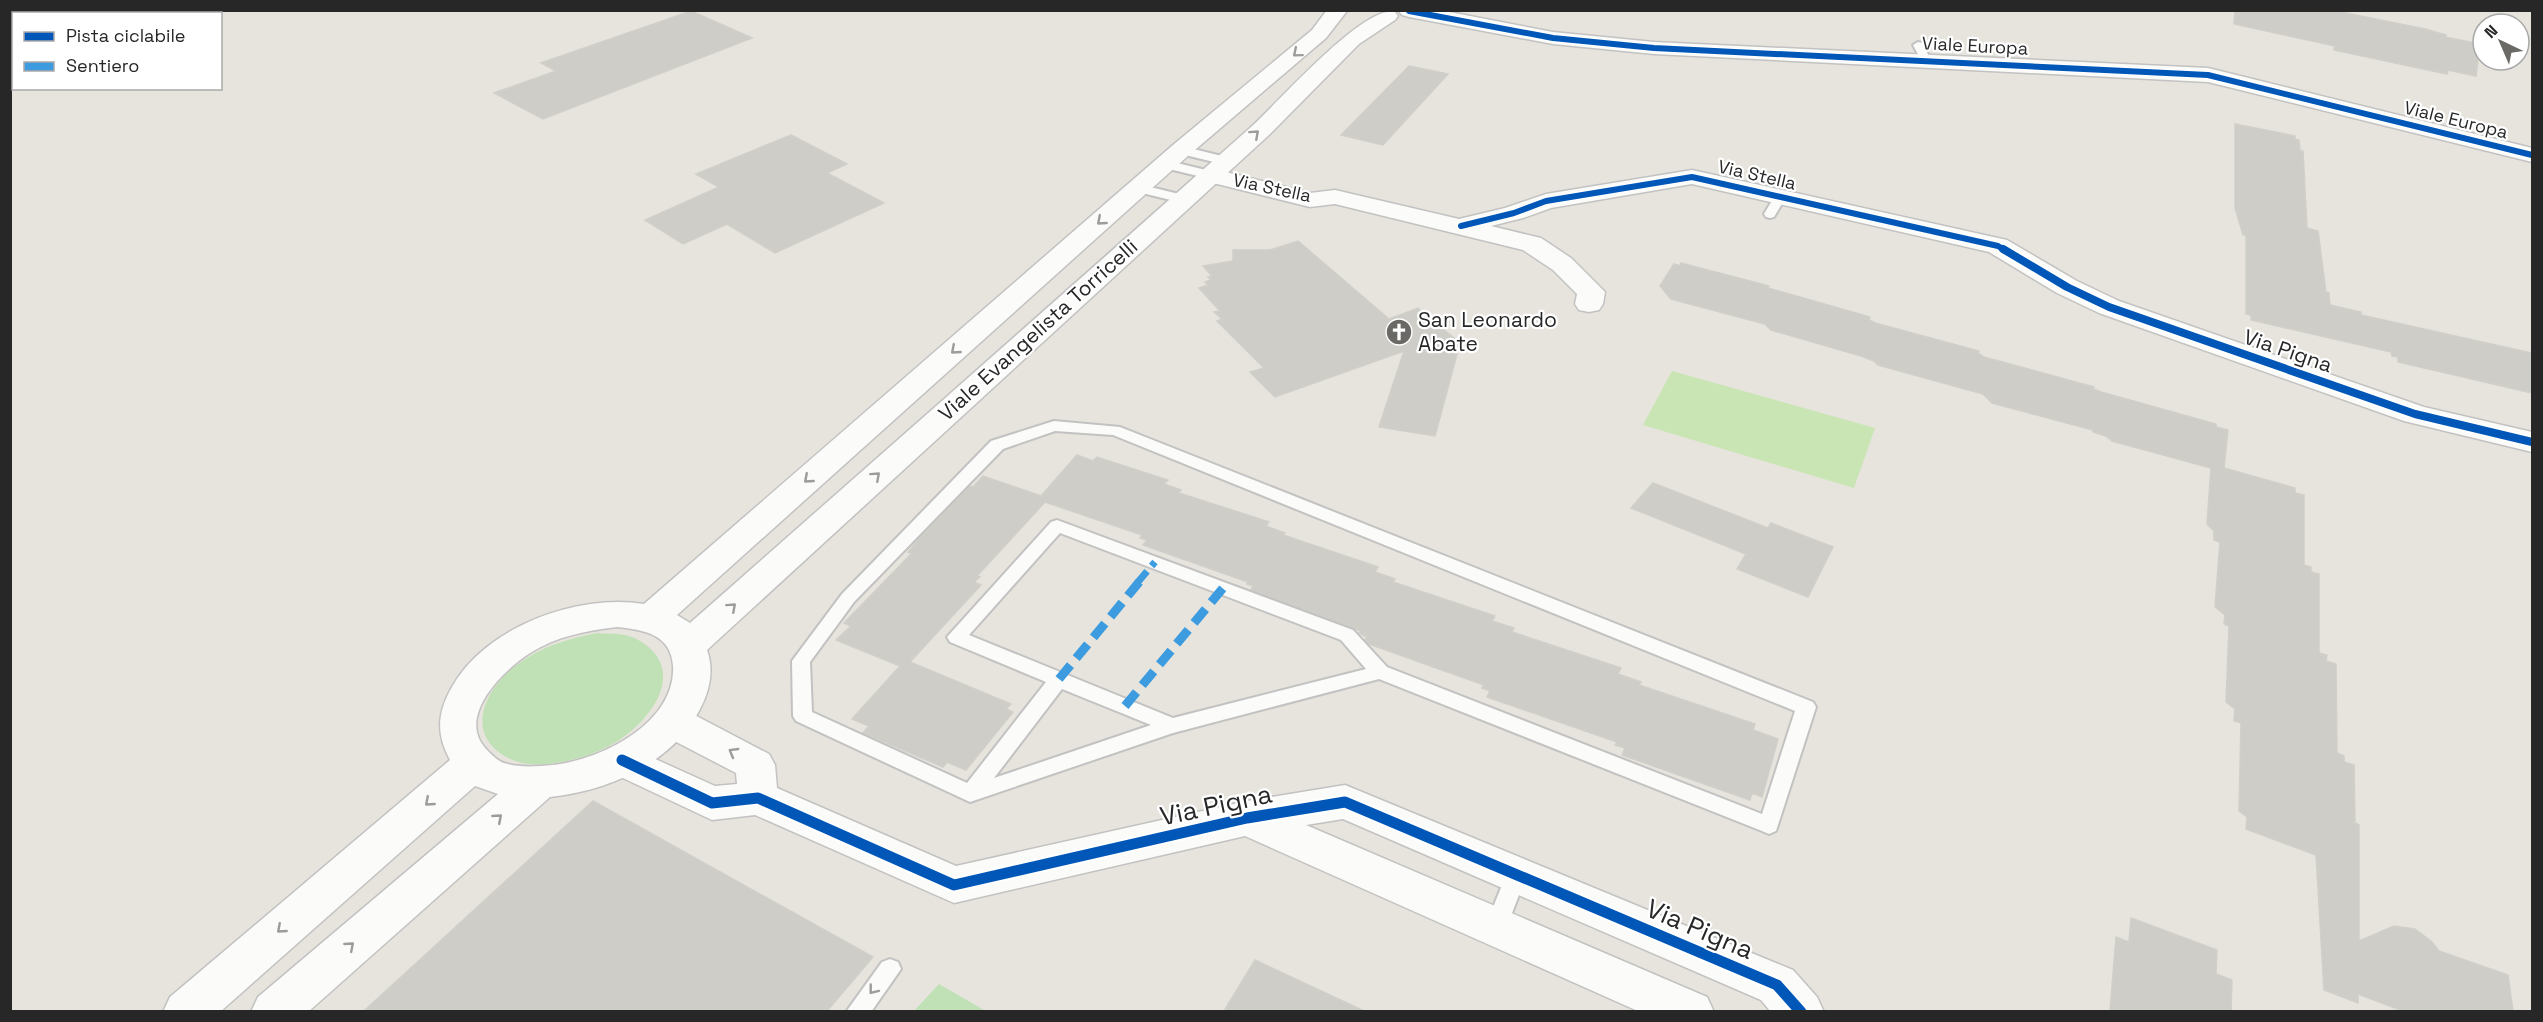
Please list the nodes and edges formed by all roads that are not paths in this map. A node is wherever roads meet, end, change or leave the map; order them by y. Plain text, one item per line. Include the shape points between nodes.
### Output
1 (1484, 10) edge
2 (1336, 11) edge
3 (1403, 13) edge
4 (1922, 53) junction
5 (2532, 140) edge
6 (2532, 155) edge
7 (1173, 157) junction
8 (1218, 168) junction
9 (1138, 188) junction
10 (1183, 199) junction
11 (1461, 226) junction
12 (2040, 271) joint
13 (1589, 304) dead end
14 (2532, 442) edge
15 (651, 618) junction
16 (688, 646) junction
17 (1380, 672) junction
18 (1059, 679) junction
19 (673, 722) junction
20 (1172, 726) junction
21 (622, 760) junction
22 (473, 764) junction
23 (539, 783) junction
24 (970, 794) junction
25 (758, 798) junction
26 (1247, 819) junction
27 (1516, 874) junction
28 (1496, 927) junction
29 (890, 969) dead end
30 (186, 1011) edge
31 (274, 1011) edge
32 (856, 1011) edge
33 (1691, 1011) edge
34 (1802, 1011) edge

1 - 4 street, Viale Europa via 1584,28
2 - 3 street, Viale Evangelista Torricelli
2 -> 7 street, Viale Evangelista Torricelli via 1319,34
3 - 4 street, Viale Europa via 1620,45
8 -> 3 street, Viale Evangelista Torricelli via 1352,40
4 - 5 street, Viale Europa via 2194,57
4 - 6 street, Viale Europa via 2208,75
7 - 8 lane
7 - 8 lane
7 - 9 street, Viale Evangelista Torricelli
8 - 10 street, Viale Evangelista Torricelli
8 - 11 street, Via Stella via 1310,200 1335,196
9 - 10 lane
9 -> 15 street, Viale Evangelista Torricelli
16 -> 10 street, Viale Evangelista Torricelli
11 - 12 street, Via Stella via 1514,213 1562,215 1681,194 1775,206 1994,266
11 - 13 street, Via Stella via 1532,244 1562,264 1591,292
12 - 14 street, Via Pigna via 2109,307 2415,414
15 - 16 street via 673,629
15 - 22 street via 617,614 578,618 538,632 503,653 476,681 460,711 459,740
16 - 19 street via 694,673 688,698
17 - 18 lane via 1347,634 1057,525 956,637
17 - 20 lane
17 - 24 lane via 1769,825 1806,707 1115,430 1054,426 997,445 848,598 801,661 803,716
18 - 20 lane
18 - 24 lane
19 - 21 street
25 -> 19 street via 755,765
20 - 24 lane
21 - 23 street via 581,777
21 - 25 street via 712,803
22 - 23 street via 512,782
22 -> 30 street
31 -> 23 street
25 - 26 street, Via Pigna via 954,885
26 - 27 street, Via Pigna via 1345,802
26 - 28 street, Via Pigna
27 - 28 lane
27 - 34 street, Via Pigna via 1777,985
28 - 33 street, Via Pigna
29 -> 32 lane

